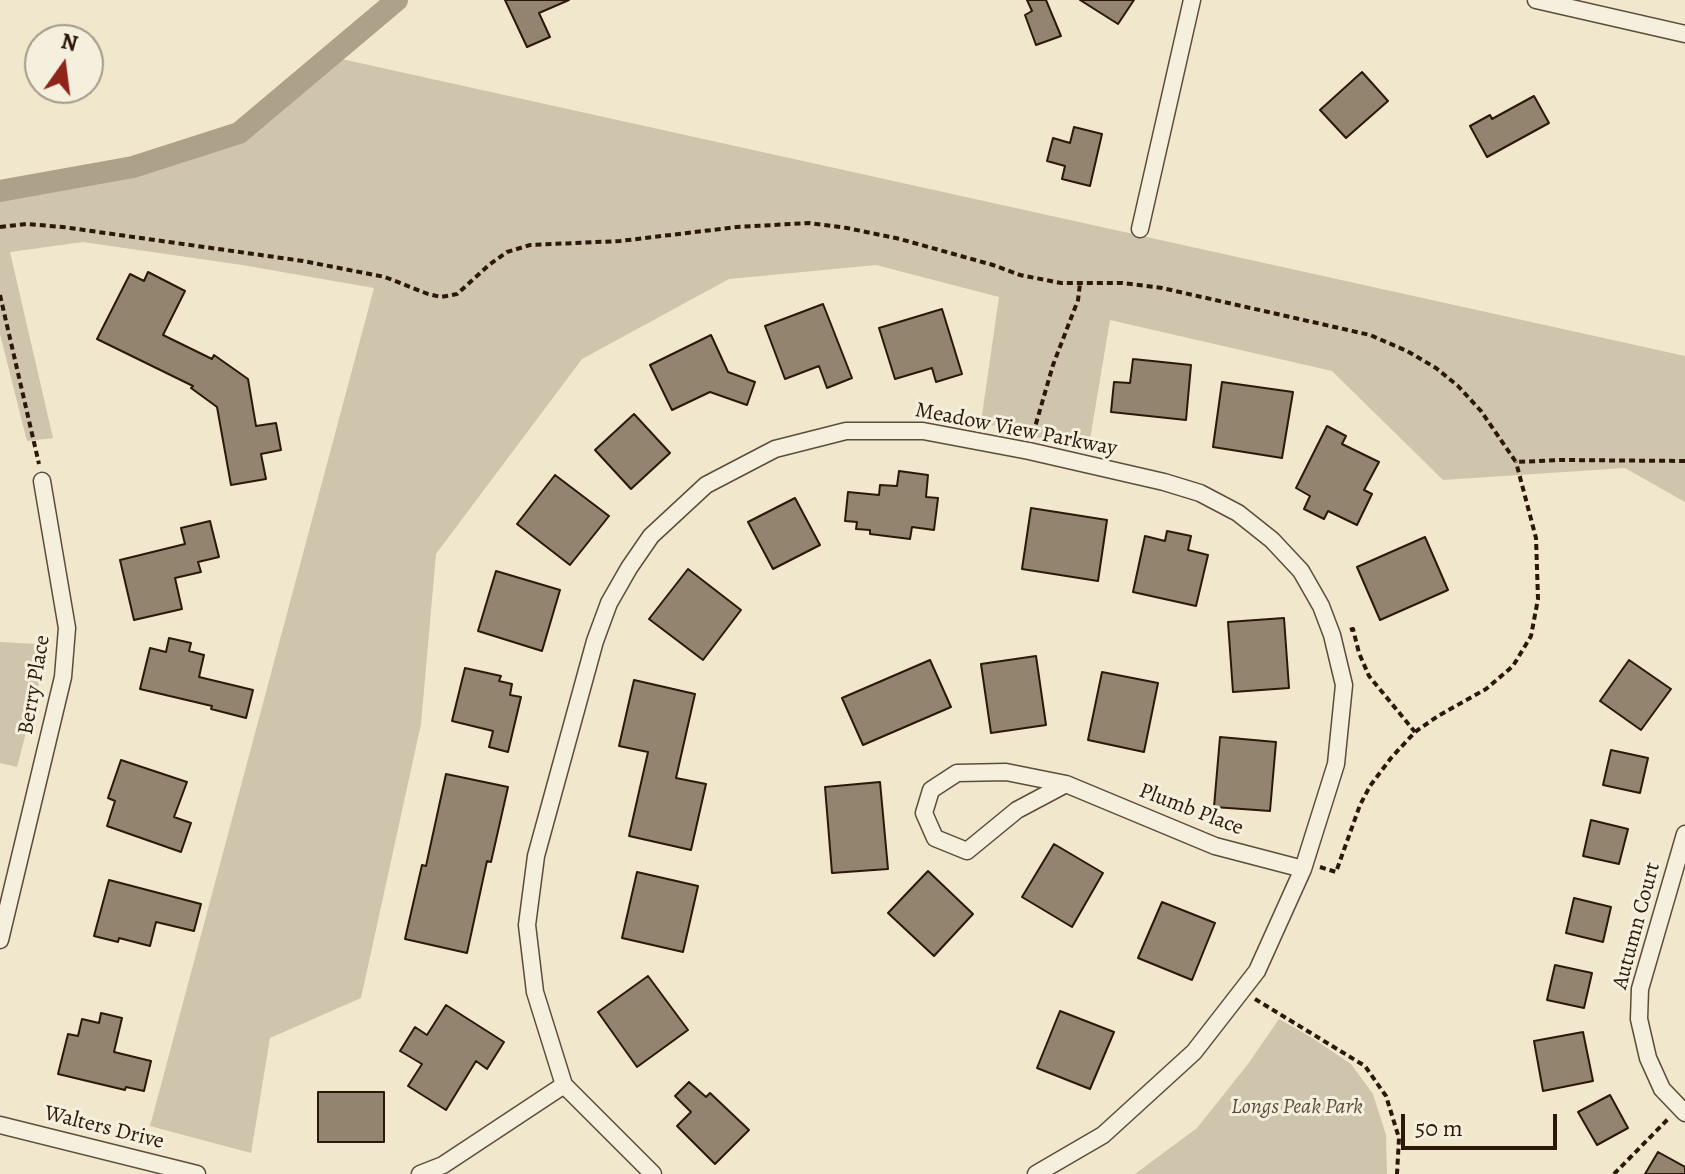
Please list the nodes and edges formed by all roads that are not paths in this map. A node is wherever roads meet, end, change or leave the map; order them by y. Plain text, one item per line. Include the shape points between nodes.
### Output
1 (1192, 0) edge
2 (1536, 0) edge
3 (1685, 34) edge
4 (1140, 229) dead end
5 (42, 481) dead end
6 (1066, 784) junction
7 (1685, 834) edge
8 (1303, 869) junction
9 (0, 940) edge
10 (564, 1085) junction
11 (1682, 1111) edge
12 (0, 1125) edge
13 (197, 1174) edge
14 (420, 1174) edge
15 (653, 1174) edge
16 (1036, 1174) edge

1 - 4 street
2 - 3 street
5 - 9 street, Berry Place via 67,628 63,677
6 - 6 street, Plumb Place via 1006,772 957,773 931,790 924,813 935,838 967,851 1017,810
6 - 8 street, Plumb Place via 1215,846
7 - 11 street, Autumn Court via 1640,989 1639,1019 1662,1089
8 - 10 street, Meadow View Parkway via 1336,764 1344,685 1321,606 1301,571 1261,531 1200,493 1164,482 923,431 846,431 775,449 706,485 651,536 609,603 595,641 536,856 527,925 535,992
8 - 16 street, Meadow View Parkway via 1257,971 1194,1052 1103,1135
10 - 14 street via 443,1165
10 - 15 street, Meadow View Parkway
12 - 13 street, Walters Drive

